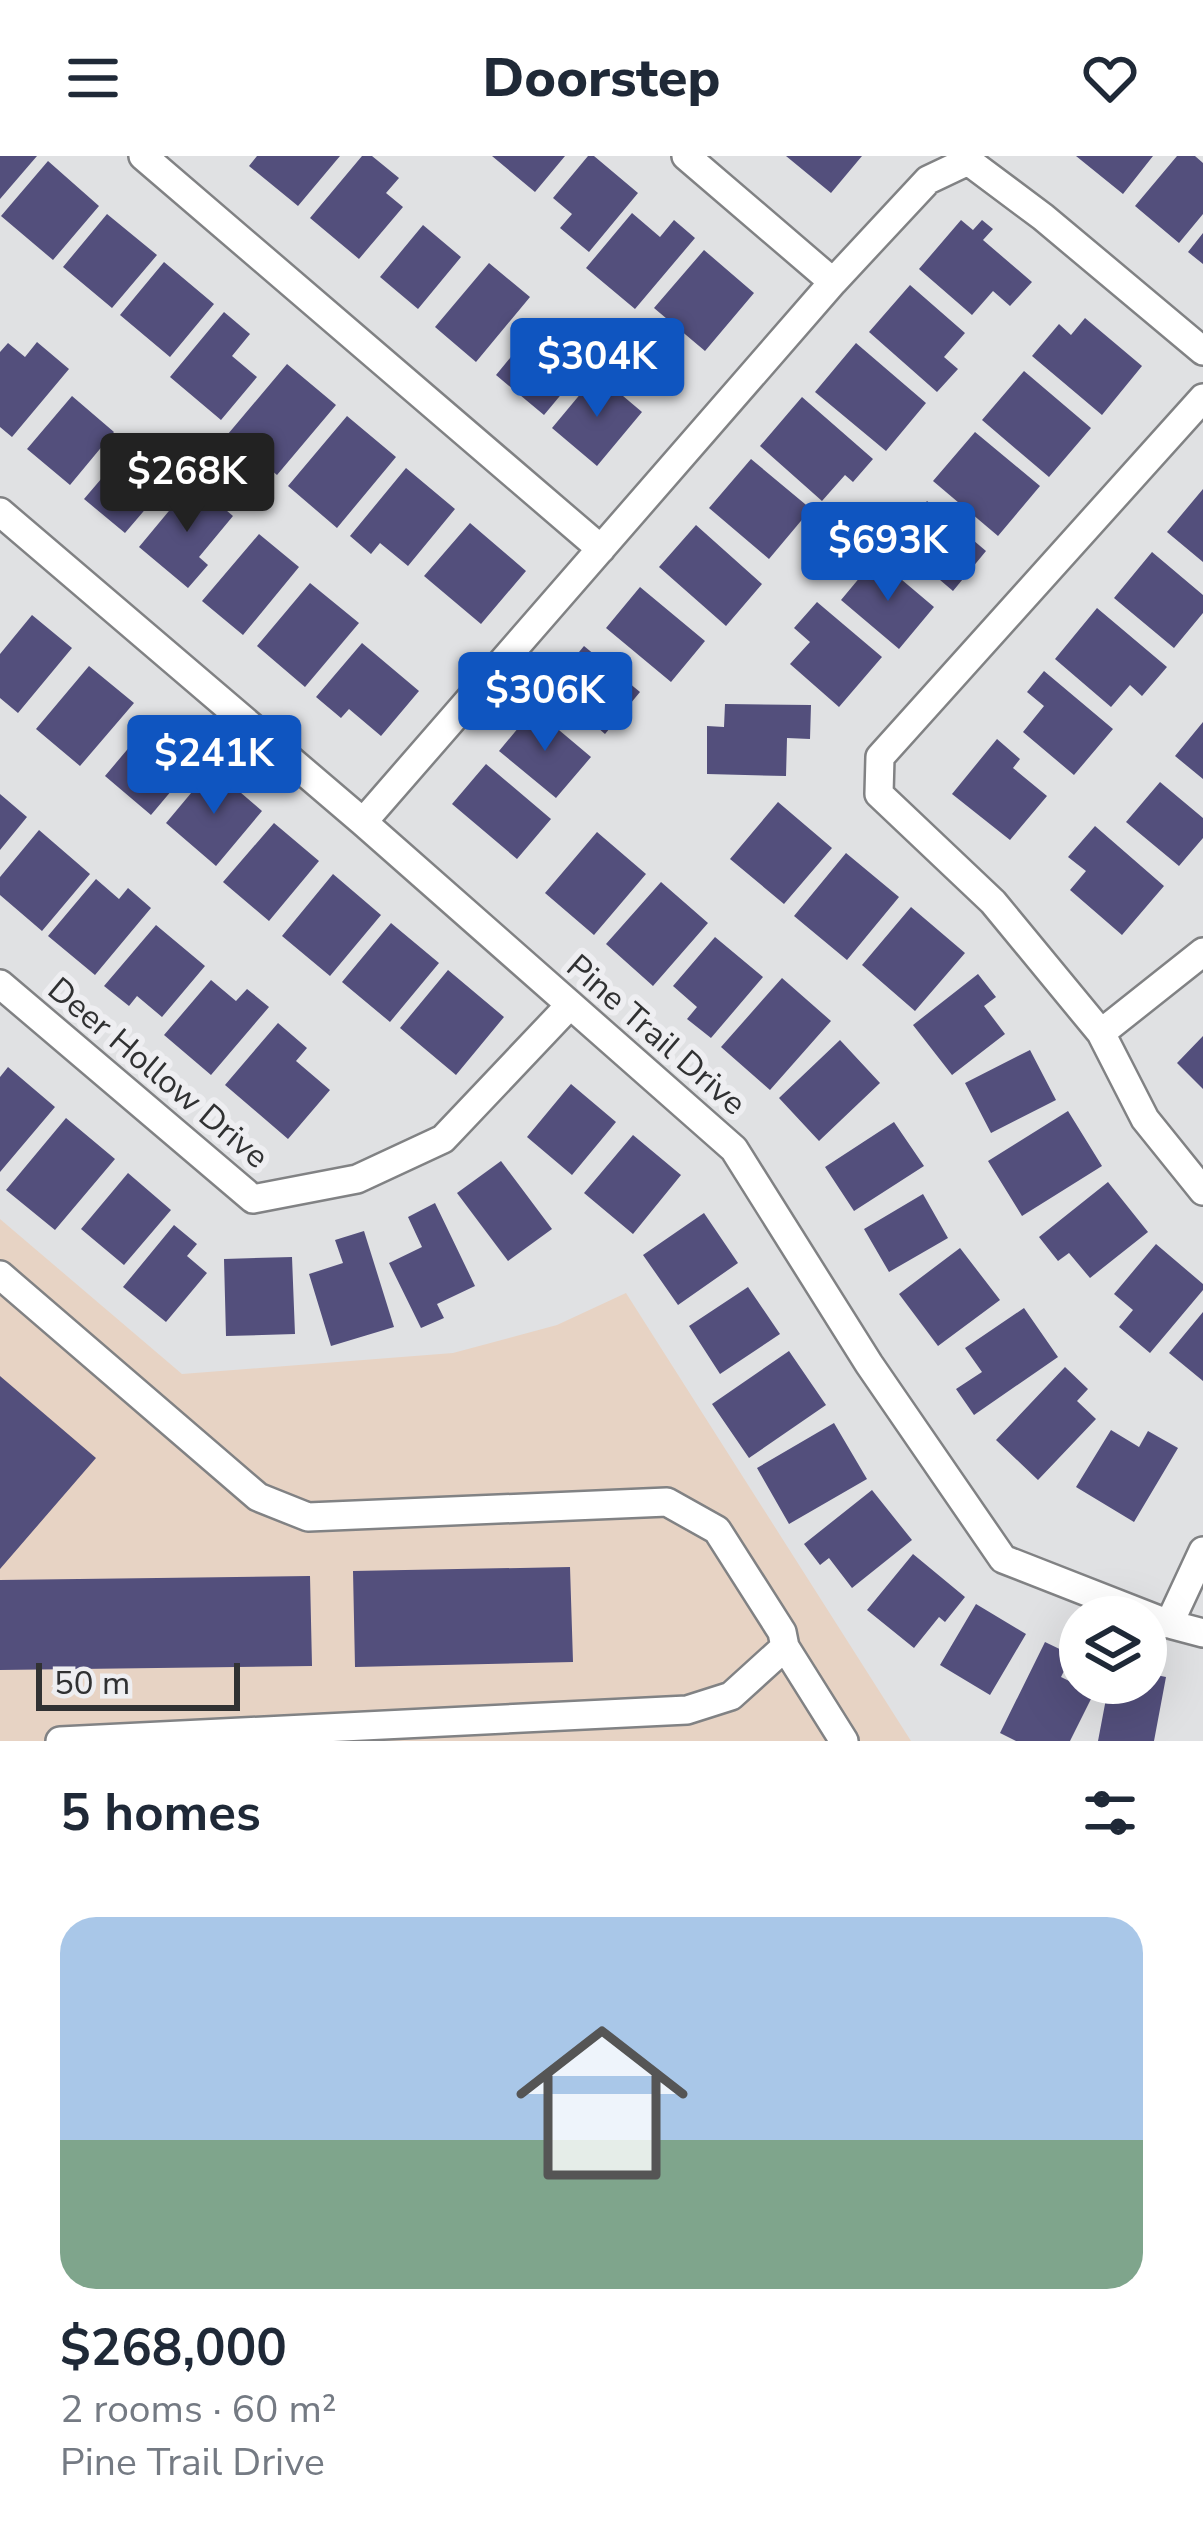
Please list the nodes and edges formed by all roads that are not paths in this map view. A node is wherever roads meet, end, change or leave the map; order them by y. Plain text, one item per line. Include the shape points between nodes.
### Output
1 (143, 156) edge
2 (686, 156) edge
3 (833, 282) junction
4 (1203, 351) edge
5 (1203, 398) edge
6 (0, 512) edge
7 (601, 549) junction
8 (363, 822) junction
9 (1203, 952) edge
10 (0, 984) edge
11 (569, 1006) junction
12 (1101, 1033) junction
13 (1203, 1190) edge
14 (0, 1275) edge
15 (1203, 1551) edge
16 (1169, 1624) junction
17 (1203, 1633) edge
18 (785, 1647) junction
19 (588, 1728) edge
20 (511, 1730) edge
21 (426, 1732) edge
22 (94, 1740) edge
23 (60, 1741) edge
24 (844, 1741) edge

1 - 7 street
2 - 3 street
3 - 4 street via 928,180 968,161
3 - 7 street
5 - 12 street via 880,757 879,794 993,902
6 - 8 street, Pine Trail Drive
7 - 8 street
8 - 11 street, Pine Trail Drive
9 - 12 street
10 - 11 street, Deer Hollow Drive via 253,1199 357,1179 443,1139
11 - 16 street, Pine Trail Drive via 734,1149 1004,1559
12 - 13 street via 1145,1119
14 - 18 street via 258,1497 283,1509 308,1517 667,1502 717,1529
15 - 16 street
16 - 17 street, Pine Trail Drive
18 - 19 street via 731,1696
18 - 24 street
19 - 20 street
20 - 21 street
21 - 22 street
22 - 23 street

